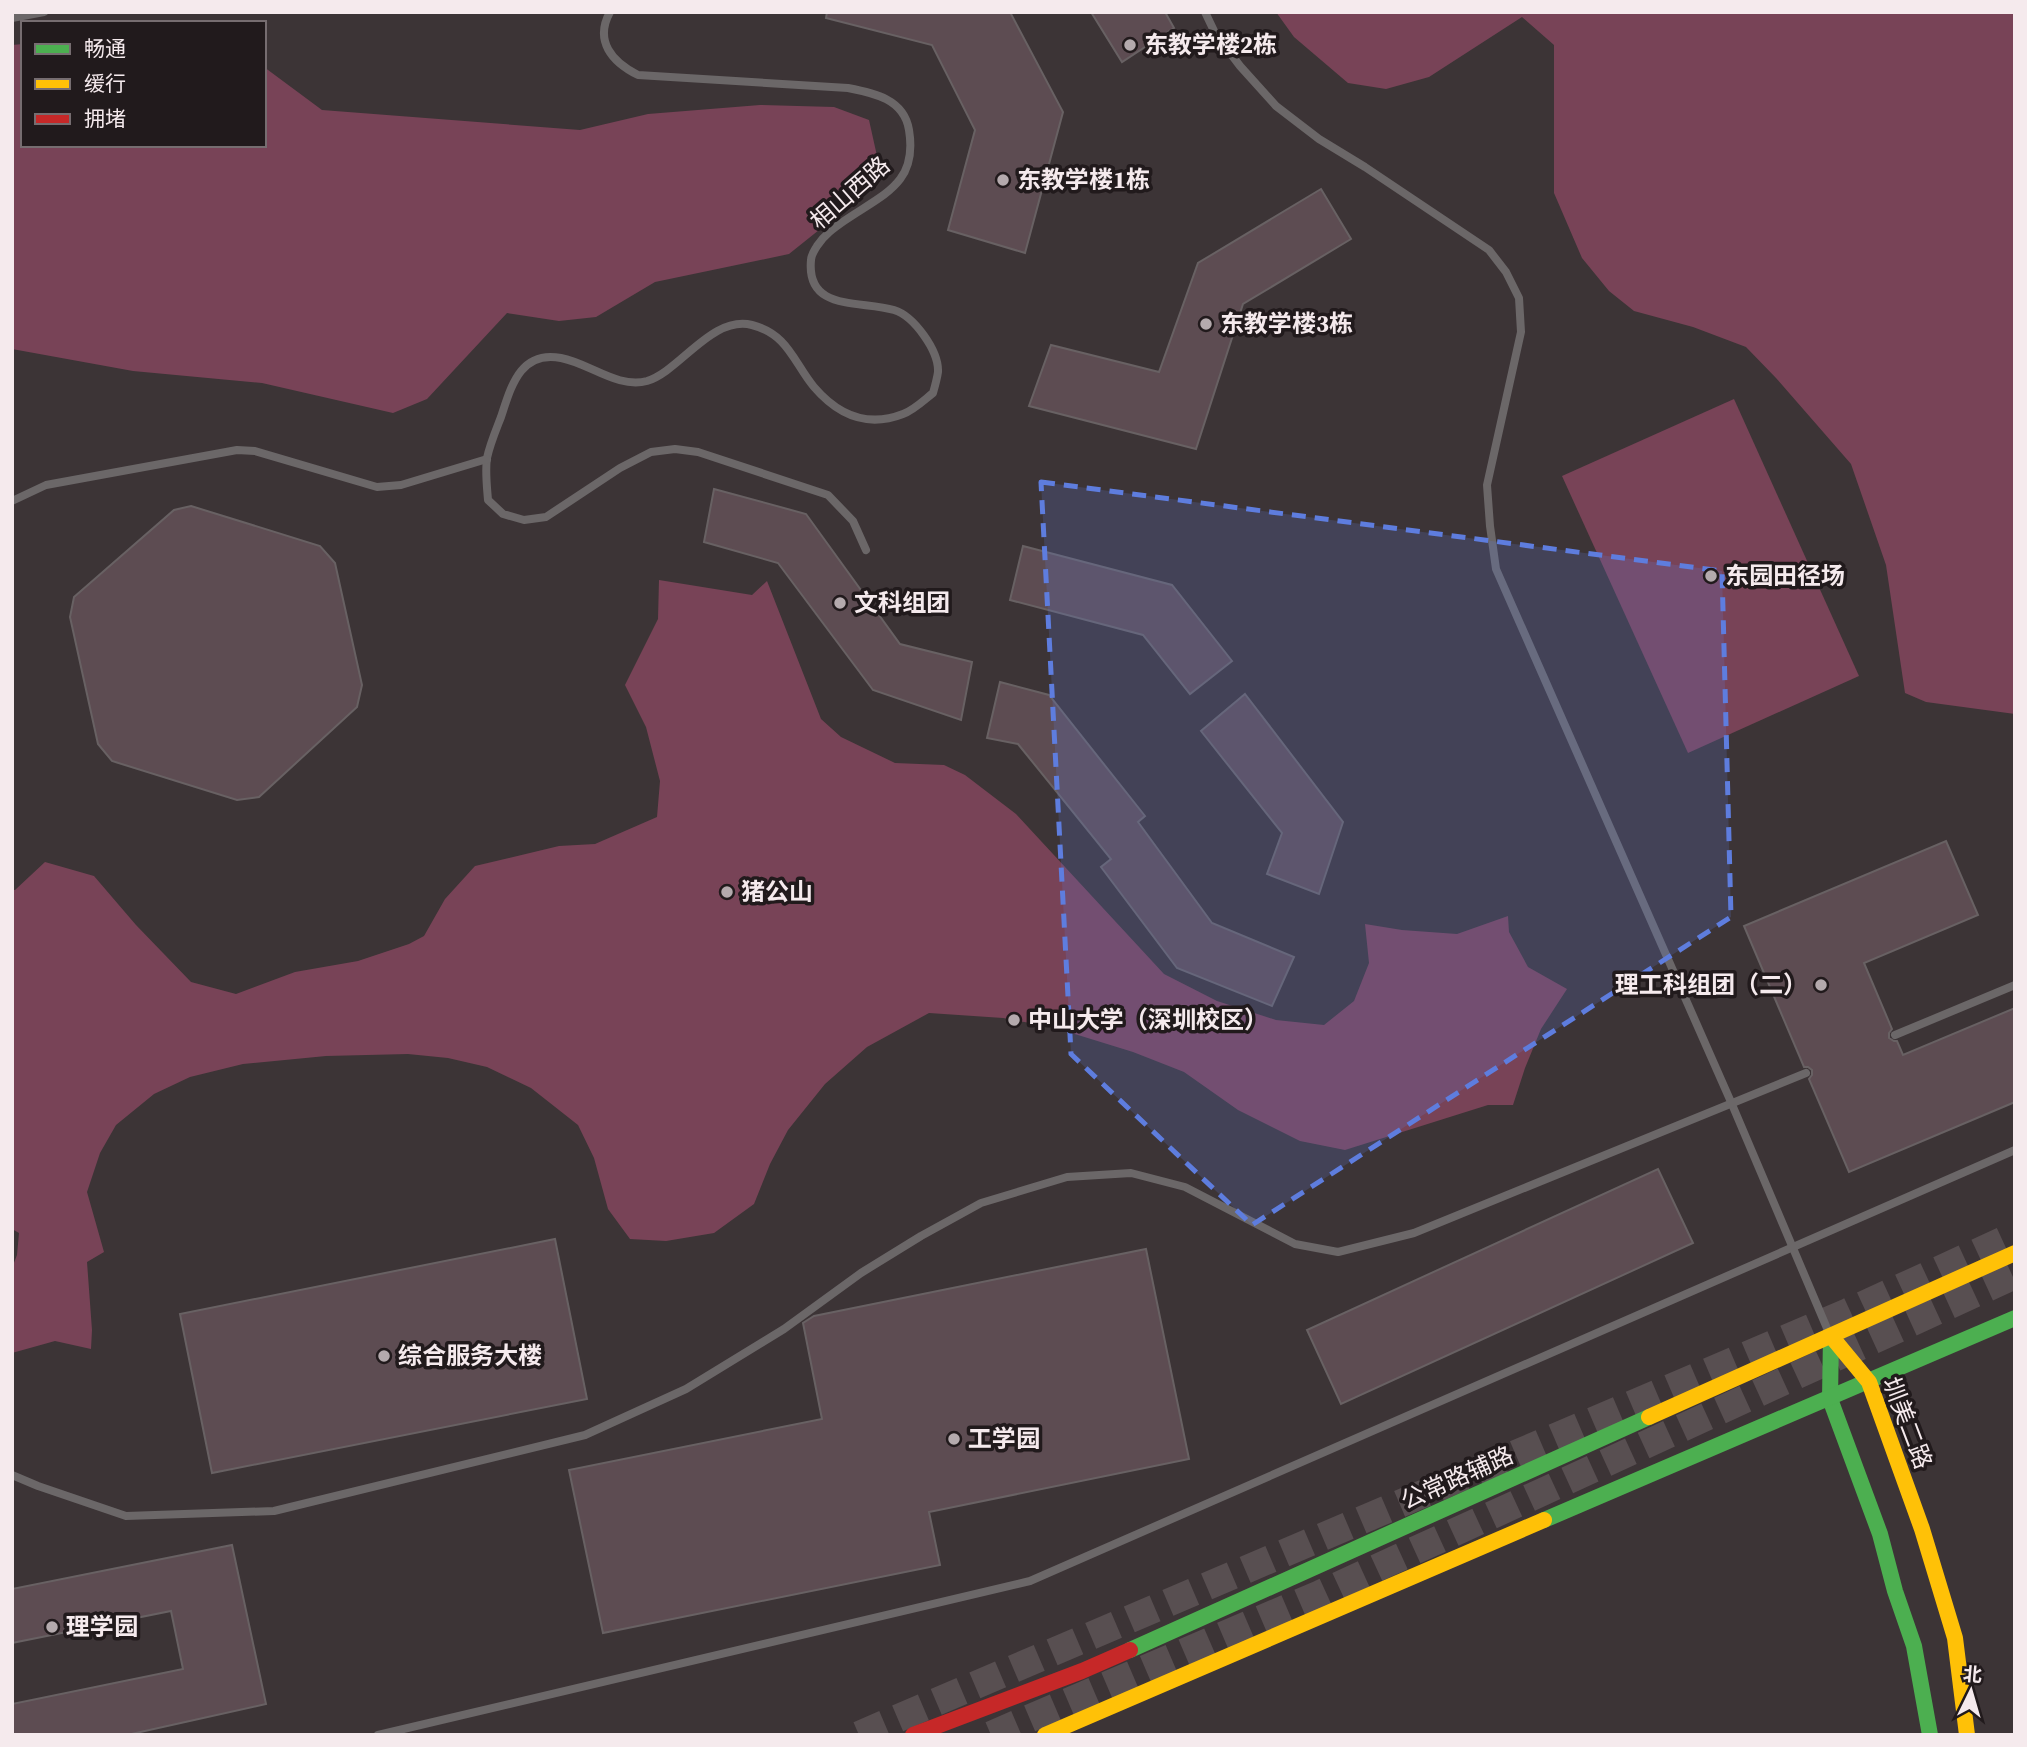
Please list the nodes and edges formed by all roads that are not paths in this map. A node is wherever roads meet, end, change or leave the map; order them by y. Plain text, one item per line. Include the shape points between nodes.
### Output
1 (44, 12) edge
2 (610, 12) edge
3 (1205, 12) edge
4 (12, 18) edge
5 (487, 459) junction
6 (12, 501) edge
7 (866, 550) dead end
8 (2015, 985) edge
9 (1895, 1035) dead end
10 (1806, 1073) dead end
11 (1731, 1102) junction
12 (2015, 1150) edge
13 (1793, 1247) junction
14 (2015, 1253) edge
15 (2015, 1318) edge
16 (1830, 1336) junction
17 (1869, 1382) junction
18 (1830, 1399) junction
19 (12, 1475) edge
20 (377, 1735) edge
21 (913, 1735) edge
22 (1045, 1735) edge
23 (1930, 1735) edge
24 (1967, 1735) edge

1 - 4 lane
2 - 5 lane, 相山西路 via 605,39 611,57 638,75 848,89 871,92 900,109 908,123 911,146 903,177 821,240 811,257 811,277 820,294 895,310 920,329 938,370 933,393 905,414 862,420 838,409 814,387 786,344 768,331 750,324 729,327 713,333 646,381 614,378 561,358 545,356 528,363 512,382
3 - 11 lane via 1240,65 1276,106 1489,250 1519,298 1521,332 1487,485 1496,569
5 - 6 lane via 401,485 377,487 255,451 237,450 46,485
5 - 7 lane, 相山西路 via 488,500 503,514 524,520 546,517 651,452 698,452 828,495 853,521
8 - 9 lane
10 - 11 lane
11 - 13 lane
11 - 19 lane via 1415,1233 1338,1252 1295,1244 1185,1187 1131,1173 1067,1177 981,1203 861,1273 784,1329 686,1389 585,1435 274,1511 126,1516
12 - 13 lane
13 - 16 lane
13 - 20 lane via 1030,1581
14 - 16 main road, 公常路辅路
15 - 17 main road
16 - 17 main road, 圳美二路
16 - 18 main road
16 - 21 main road, 公常路辅路 via 1082,1671
17 - 18 main road
17 - 24 main road, 圳美二路 via 1955,1638
18 - 22 main road
18 - 23 main road via 1880,1534 1914,1646

